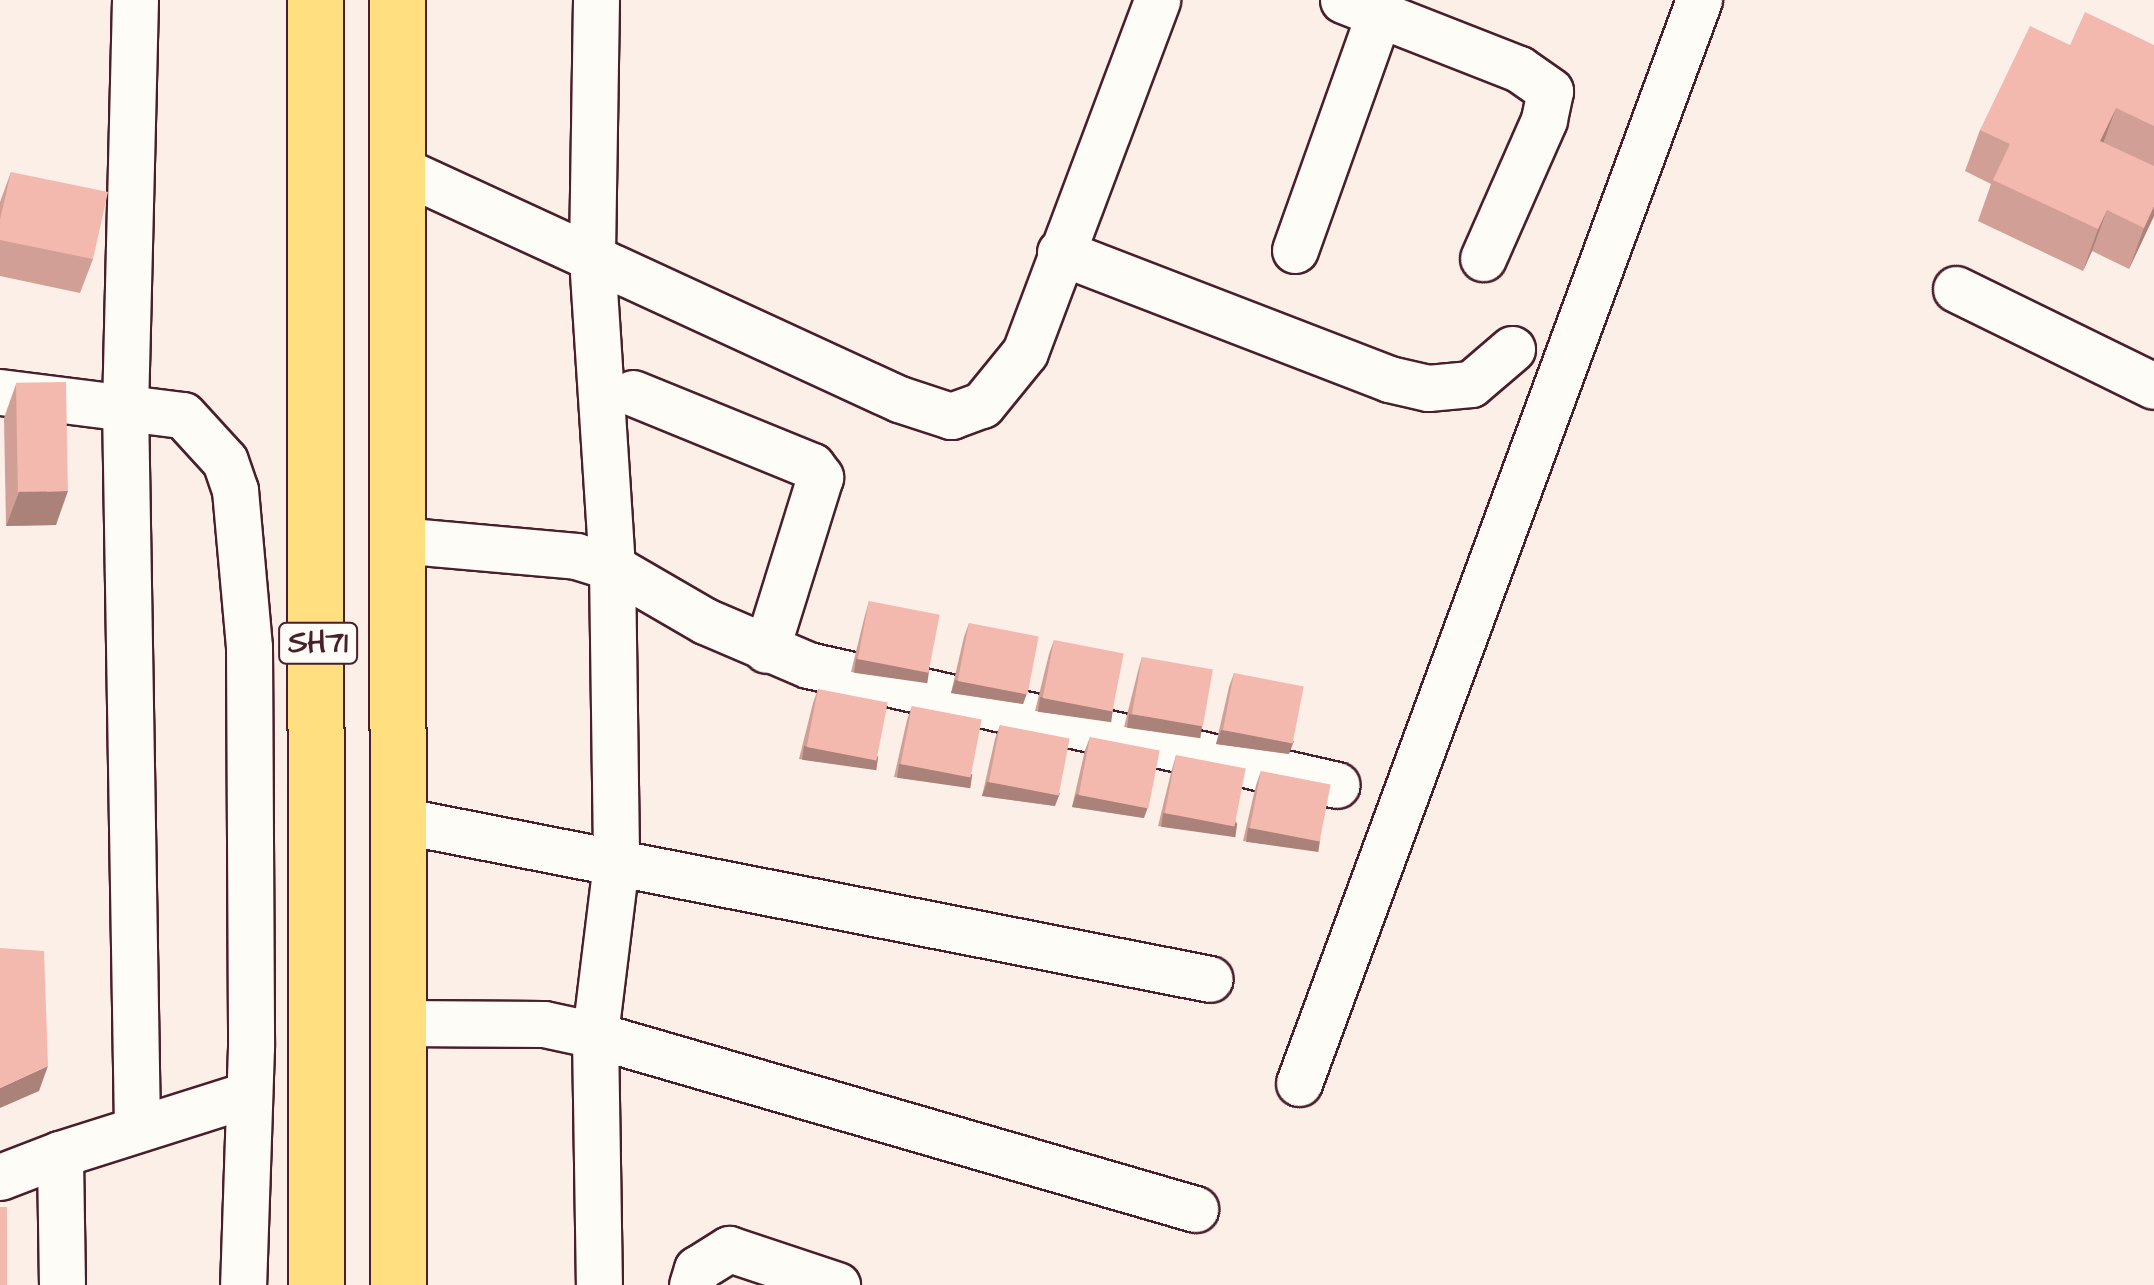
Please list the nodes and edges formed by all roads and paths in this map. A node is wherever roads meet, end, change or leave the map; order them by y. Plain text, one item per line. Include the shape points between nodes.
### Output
1 (135, 0) edge
2 (314, 0) edge
3 (398, 0) edge
4 (596, 0) edge
5 (1699, 0) edge
6 (1143, 5) edge
7 (1361, 7) edge
8 (397, 168) junction
9 (1295, 250) dead end
10 (1060, 252) junction
11 (592, 258) junction
12 (1483, 258) dead end
13 (1956, 290) dead end
14 (1512, 348) dead end
15 (2154, 386) edge
16 (0, 392) edge
17 (633, 393) dead end
18 (125, 404) junction
19 (398, 540) junction
20 (612, 568) junction
21 (766, 650) junction
22 (1337, 785) dead end
23 (399, 820) junction
24 (616, 863) junction
25 (1210, 979) dead end
26 (400, 1023) junction
27 (595, 1034) junction
28 (1300, 1083) dead end
29 (249, 1094) junction
30 (137, 1129) junction
31 (60, 1154) junction
32 (0, 1176) edge
33 (1195, 1209) dead end
34 (62, 1285) edge
35 (243, 1285) edge
36 (316, 1285) edge
37 (398, 1285) edge
38 (599, 1285) edge
39 (692, 1285) edge
40 (836, 1285) edge

1 - 18 street
2 - 36 main road, SH71
3 - 8 main road, SH71
4 - 11 street
5 - 28 street
6 - 10 street
7 - 9 street
7 - 12 street via 1518,70 1550,91 1544,120
8 - 11 street
8 - 19 main road, SH71
10 - 11 street via 1026,352 1009,380 982,405 952,416 899,400
10 - 14 street via 1428,388 1471,384
11 - 20 street
13 - 15 street
16 - 18 street
17 - 21 street via 812,466 820,477
18 - 29 street via 183,414 225,461 235,490 248,646
18 - 30 street
19 - 20 street via 576,556
19 - 23 main road, SH71
20 - 21 street
20 - 24 street
21 - 22 street via 958,702
23 - 24 street
23 - 26 main road, SH71
24 - 25 street
24 - 27 street
26 - 27 street via 544,1024
26 - 37 main road, SH71
27 - 33 street
27 - 38 street
29 - 30 street
29 - 35 street
30 - 31 street
31 - 32 street
31 - 34 street
39 - 40 street via 713,1254 729,1250

